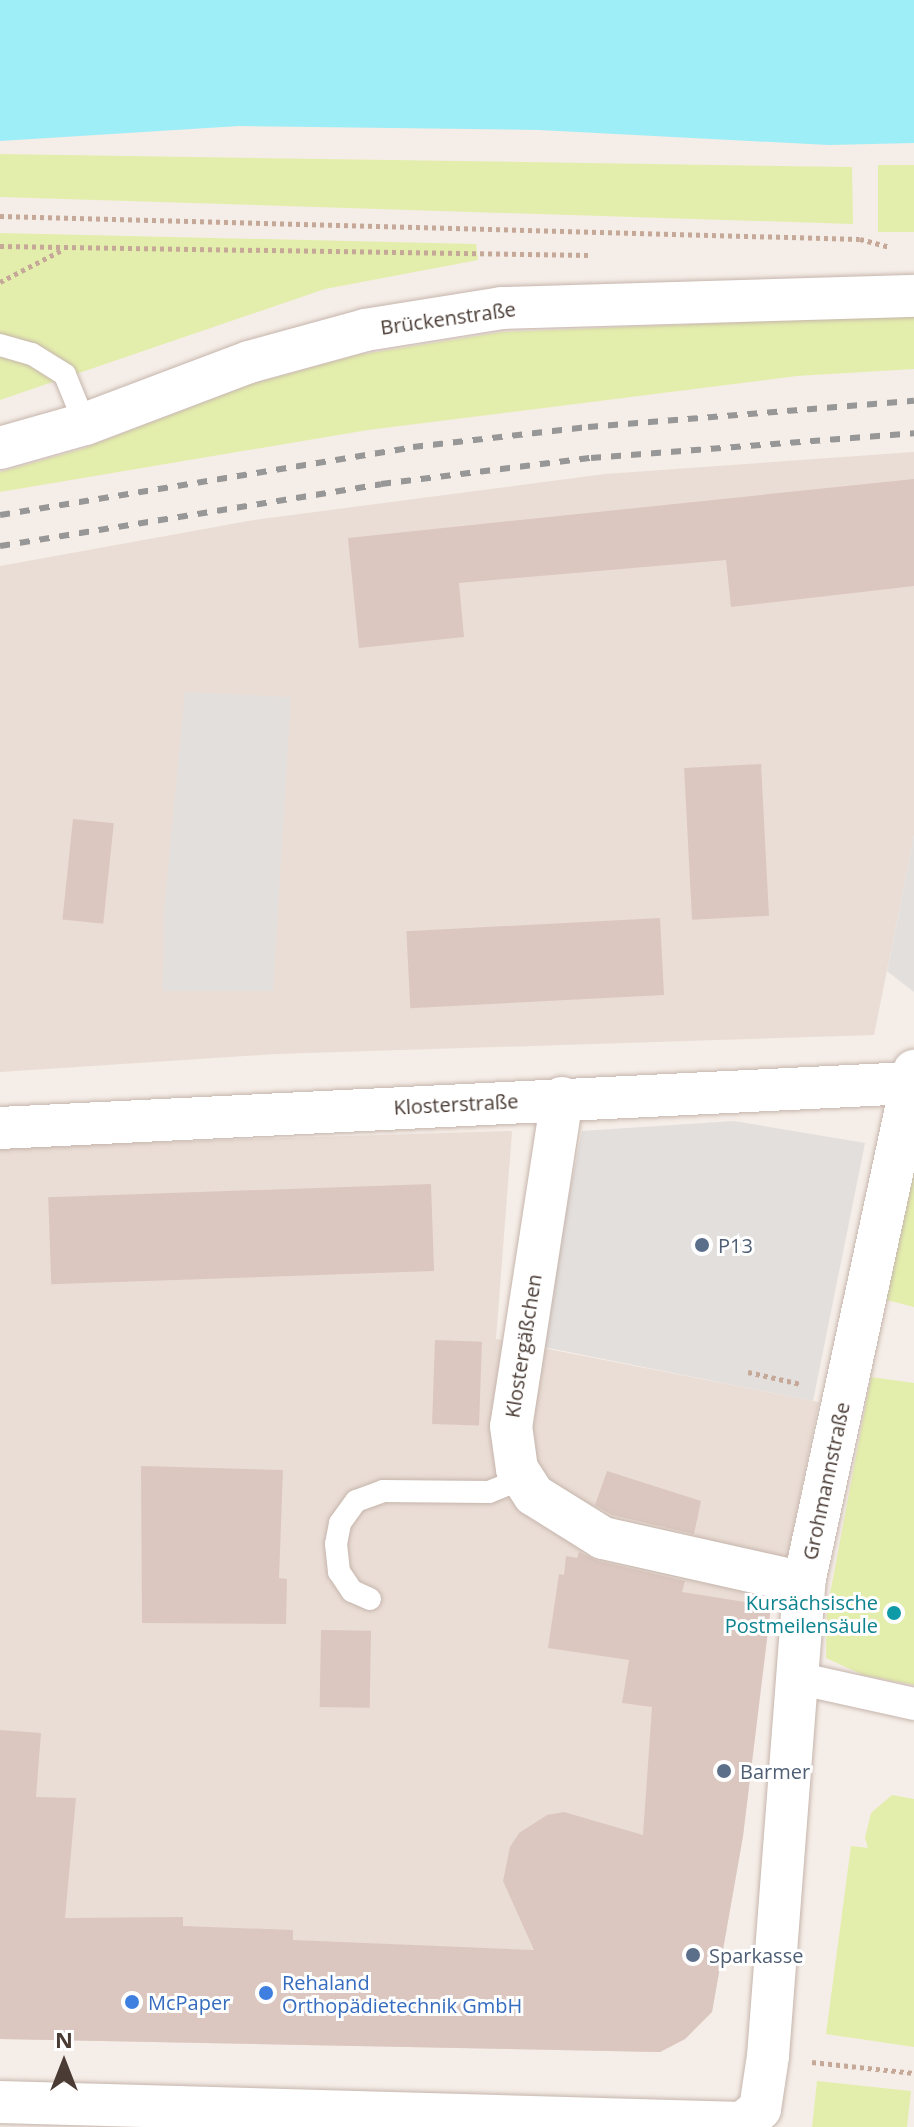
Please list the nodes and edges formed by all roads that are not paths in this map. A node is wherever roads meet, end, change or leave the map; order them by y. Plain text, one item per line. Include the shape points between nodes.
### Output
1 (914, 296) edge
2 (0, 345) edge
3 (85, 424) junction
4 (0, 448) edge
5 (913, 1077) edge
6 (562, 1098) junction
7 (0, 1128) edge
8 (523, 1478) junction
9 (804, 1583) junction
10 (370, 1599) dead end
11 (797, 1678) junction
12 (914, 1704) edge
13 (0, 2102) edge
14 (742, 2125) edge

1 - 3 street, Brückenstraße via 502,308 365,330 249,362
2 - 3 lane via 32,354 65,375
3 - 4 street, Brückenstraße
5 - 6 street, Klosterstraße
5 - 9 street, Grohmannstraße
6 - 7 street, Klosterstraße
6 - 8 street, Klostergäßchen via 511,1426
8 - 9 street via 534,1495 603,1538
8 - 10 lane via 489,1492 383,1491 356,1501 340,1523 339,1572 352,1591
9 - 11 street, Grohmannstraße
11 - 12 street
11 - 14 street, Grohmannstraße via 768,2056 760,2109
13 - 14 street

